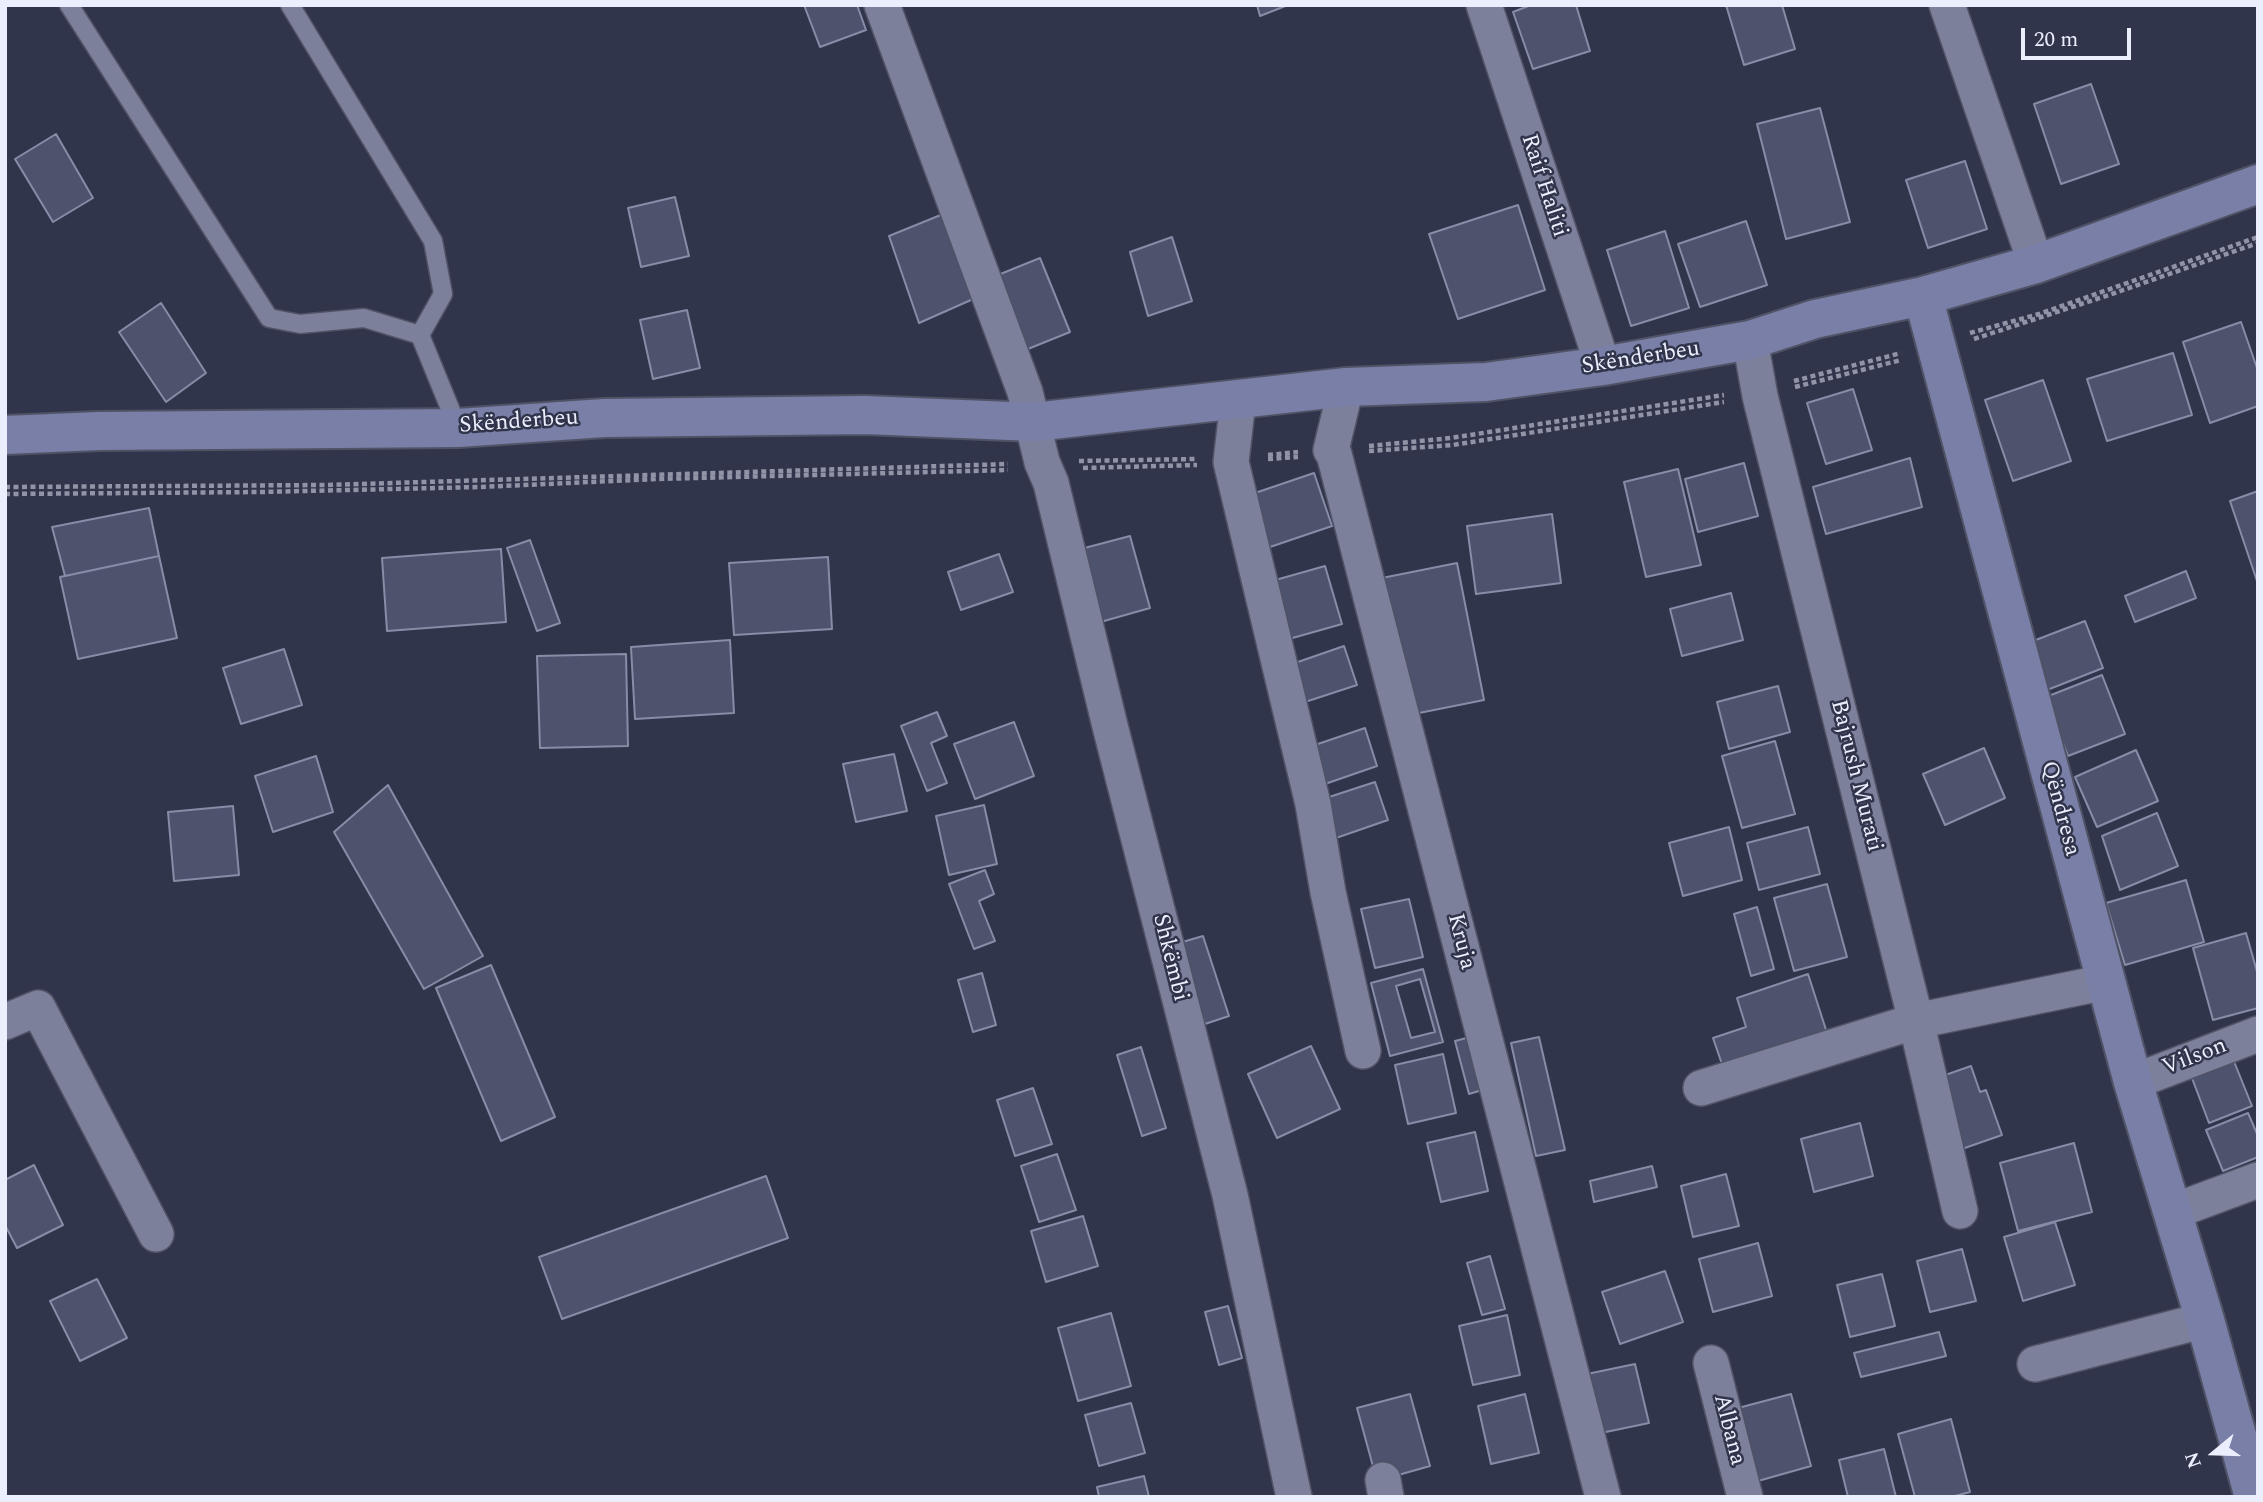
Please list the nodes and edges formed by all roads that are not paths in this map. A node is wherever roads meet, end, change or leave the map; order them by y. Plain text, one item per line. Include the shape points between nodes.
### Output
1 (69, 5) edge
2 (290, 5) edge
3 (881, 5) edge
4 (1483, 5) edge
5 (1947, 5) edge
6 (2258, 184) edge
7 (2036, 264) junction
8 (1923, 296) junction
9 (420, 335) junction
10 (1750, 340) junction
11 (1603, 366) junction
12 (1346, 387) junction
13 (1238, 401) junction
14 (1034, 422) junction
15 (458, 428) junction
16 (5, 435) edge
17 (2106, 982) junction
18 (1916, 1021) junction
19 (5, 1022) edge
20 (2258, 1034) edge
21 (1363, 1051) dead end
22 (2133, 1082) junction
23 (1701, 1088) dead end
24 (2258, 1180) edge
25 (1960, 1211) dead end
26 (2172, 1212) junction
27 (156, 1234) dead end
28 (2205, 1320) junction
29 (1711, 1363) dead end
30 (2035, 1364) dead end
31 (1294, 1497) edge
32 (1603, 1497) edge
33 (1745, 1497) edge
34 (2254, 1497) edge

1 - 9 lane via 269,318 300,324 364,318
2 - 9 lane via 433,241 443,294
3 - 14 street
4 - 11 street, Raif Haliti
5 - 7 street
6 - 7 main road, Skënderbeu
7 - 8 main road, Skënderbeu
8 - 10 main road, Skënderbeu via 1815,319
8 - 17 main road, Qëndresa
9 - 15 lane
10 - 11 main road, Skënderbeu
10 - 18 street, Bajrush Murati via 1760,396
11 - 12 main road, Skënderbeu via 1486,382
12 - 13 main road, Skënderbeu
12 - 32 street, Kruja via 1331,450
13 - 14 main road, Skënderbeu
13 - 21 street via 1231,463 1313,804
14 - 15 main road, Skënderbeu via 865,415 604,418
14 - 31 street, Shkëmbi via 1230,1195
15 - 16 main road, Skënderbeu
17 - 18 street
17 - 22 main road, Qëndresa
18 - 23 street
18 - 25 street, Bajrush Murati
19 - 27 street via 37,1008
20 - 22 street, Vilson
22 - 26 main road, Qëndresa
24 - 26 street
26 - 28 main road, Qëndresa
28 - 30 street
28 - 34 main road, Qëndresa
29 - 33 street, Albana

